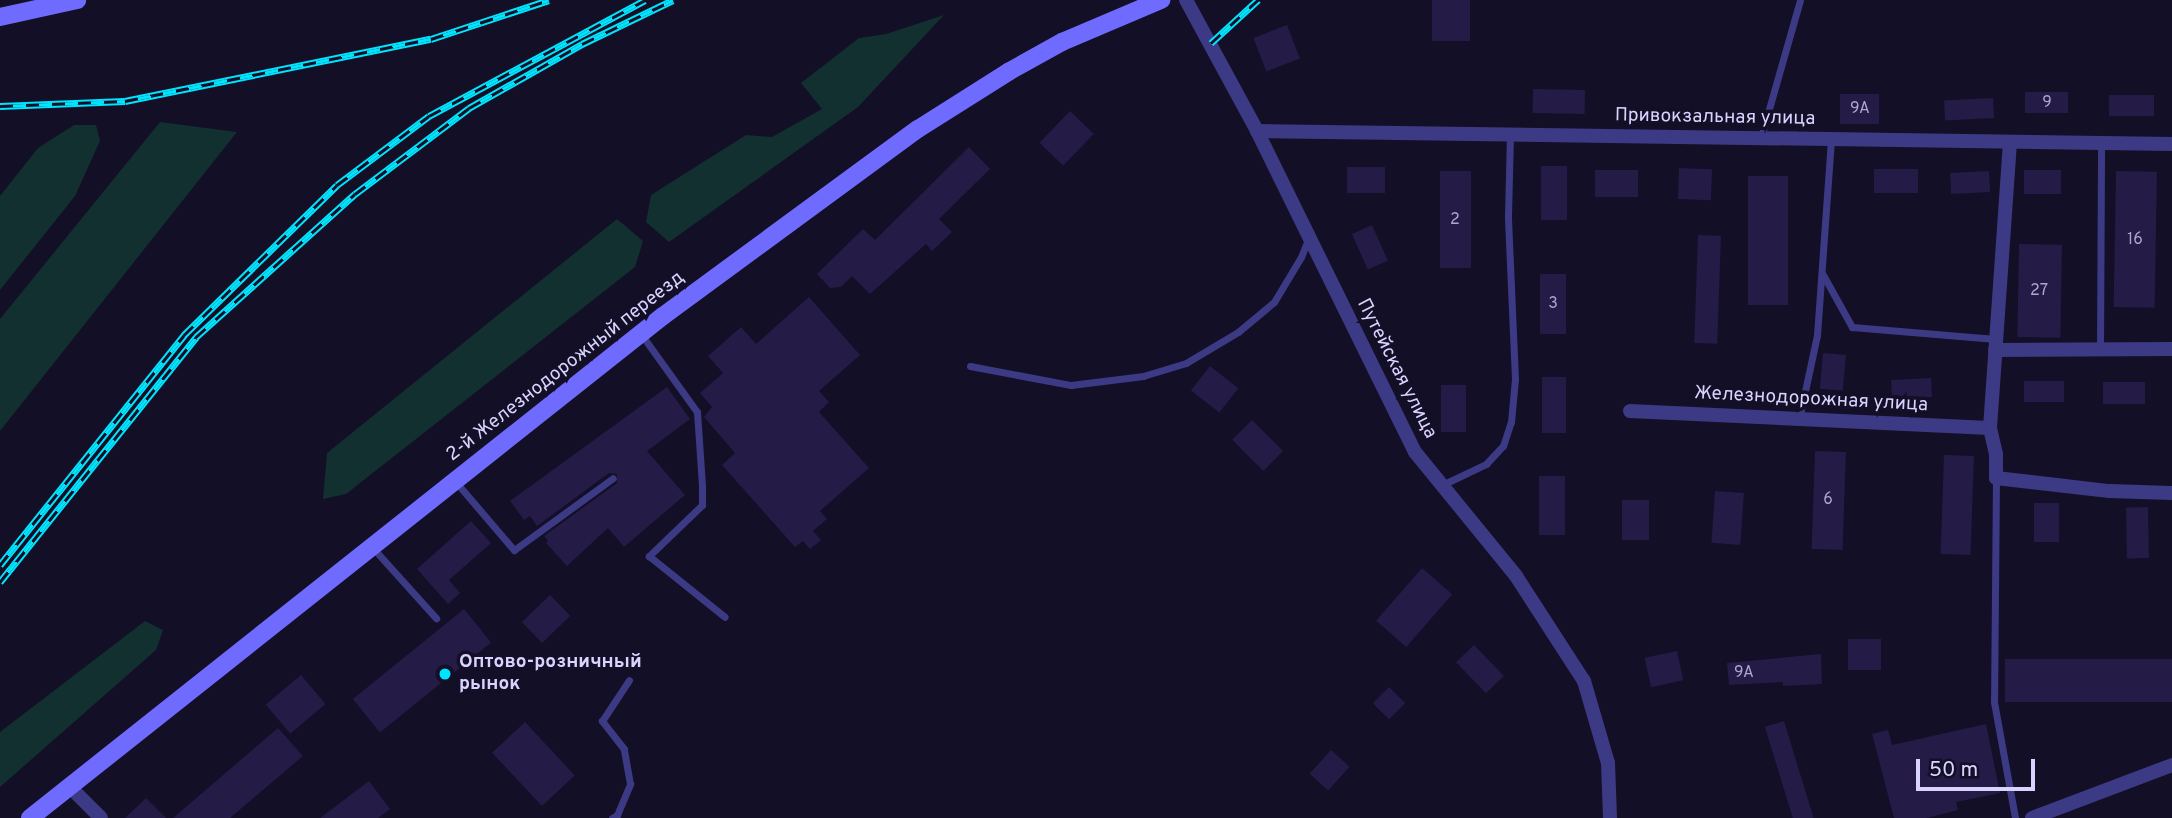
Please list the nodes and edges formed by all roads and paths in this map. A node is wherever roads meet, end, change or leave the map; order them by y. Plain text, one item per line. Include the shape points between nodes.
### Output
1 (77, 0) edge
2 (1161, 0) edge
3 (1186, 0) edge
4 (1800, 0) edge
5 (36, 4) edge
6 (0, 18) edge
7 (1257, 131) junction
8 (1510, 135) junction
9 (1761, 138) junction
10 (1831, 139) junction
11 (2010, 142) junction
12 (2101, 143) junction
13 (2172, 144) edge
14 (1309, 237) junction
15 (1821, 272) junction
16 (641, 333) junction
17 (1995, 345) junction
18 (2172, 349) edge
19 (2100, 350) junction
20 (970, 366) dead end
21 (1630, 411) dead end
22 (1799, 419) junction
23 (1990, 428) junction
24 (612, 478) dead end
25 (1996, 478) junction
26 (454, 481) junction
27 (1442, 485) junction
28 (2172, 493) edge
29 (372, 546) junction
30 (725, 617) dead end
31 (436, 618) dead end
32 (629, 680) dead end
33 (2172, 765) edge
34 (69, 786) junction
35 (30, 818) edge
36 (100, 818) edge
37 (612, 818) edge
38 (1610, 818) edge
39 (2015, 818) edge
40 (2032, 818) edge

1 - 5 street
2 - 16 street, 2-й Железнодорожный переезд via 1062,42 918,129
3 - 7 street, Путейская улица
4 - 9 lane
5 - 6 street
7 - 8 street, Привокзальная улица
7 - 14 street, Путейская улица
8 - 9 street, Привокзальная улица
8 - 27 lane via 1508,216 1515,379 1511,422 1503,446 1486,464
9 - 10 street, Привокзальная улица
10 - 11 street, Привокзальная улица
10 - 15 lane
11 - 12 street, Привокзальная улица
11 - 17 street
12 - 13 street, Привокзальная улица
12 - 19 lane
14 - 20 lane via 1274,302 1186,363 1118,380 1071,385
14 - 27 street, Путейская улица via 1415,452
15 - 17 lane via 1852,327
15 - 22 lane via 1817,335
16 - 26 street, 2-й Железнодорожный переезд
16 - 30 lane via 697,412 702,486 702,505 649,556
17 - 19 street
17 - 23 street
18 - 19 street
21 - 22 street, Железнодорожная улица
22 - 23 street, Железнодорожная улица
23 - 25 street
24 - 26 lane via 514,550
25 - 28 street
25 - 39 lane via 1994,702
26 - 29 street, 2-й Железнодорожный переезд
27 - 38 street, Путейская улица via 1516,576 1584,681 1608,763
29 - 31 lane
29 - 34 street, 2-й Железнодорожный переезд
32 - 37 lane via 602,721 624,749 630,784
33 - 40 street
34 - 35 street, 2-й Железнодорожный переезд
34 - 36 street

